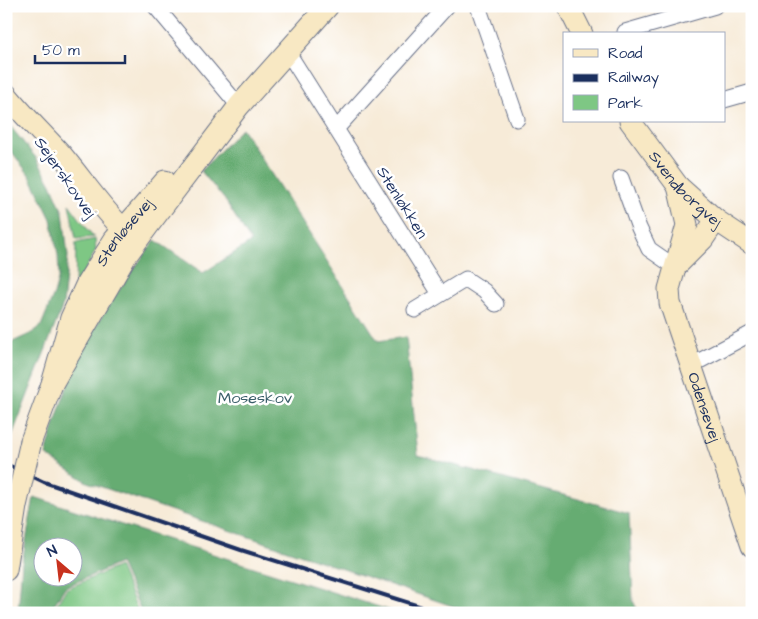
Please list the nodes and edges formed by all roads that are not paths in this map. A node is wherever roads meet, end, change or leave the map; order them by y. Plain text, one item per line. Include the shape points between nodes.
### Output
1 (155, 6) edge
2 (328, 6) edge
3 (447, 6) edge
4 (478, 6) edge
5 (568, 6) edge
6 (584, 6) edge
7 (715, 6) edge
8 (581, 32) edge
9 (591, 32) edge
10 (625, 32) dead end
11 (287, 51) junction
12 (752, 92) edge
13 (6, 94) edge
14 (726, 99) edge
15 (239, 106) junction
16 (517, 119) dead end
17 (631, 122) edge
18 (337, 128) junction
19 (621, 178) dead end
20 (678, 186) junction
21 (716, 220) junction
22 (124, 239) junction
23 (752, 244) edge
24 (675, 267) junction
25 (440, 294) junction
26 (496, 304) dead end
27 (415, 310) dead end
28 (752, 333) edge
29 (690, 366) junction
30 (752, 546) edge
31 (6, 570) edge

1 - 15 street
2 - 11 street, Stenløsevej
3 - 18 street
4 - 16 street
5 - 8 street
6 - 9 street
7 - 10 street
11 - 15 street, Stenløsevej
11 - 18 street, Stenløkken
12 - 14 street
13 - 22 street, Sejerskovvej via 61,154 112,218
15 - 22 street, Stenløsevej via 178,167
17 - 20 street, Svendborgvej
18 - 25 street, Stenløkken
19 - 24 street via 649,249
20 - 21 street, Svendborgvej
20 - 24 street, Odensevej via 687,225
21 - 23 street, Svendborgvej
21 - 24 street via 703,239
22 - 31 street, Stenløsevej, bridge via 79,322 31,441
24 - 29 street, Odensevej via 669,289 670,303
25 - 26 street via 466,279
25 - 27 street
28 - 29 street
29 - 30 street, Odensevej

